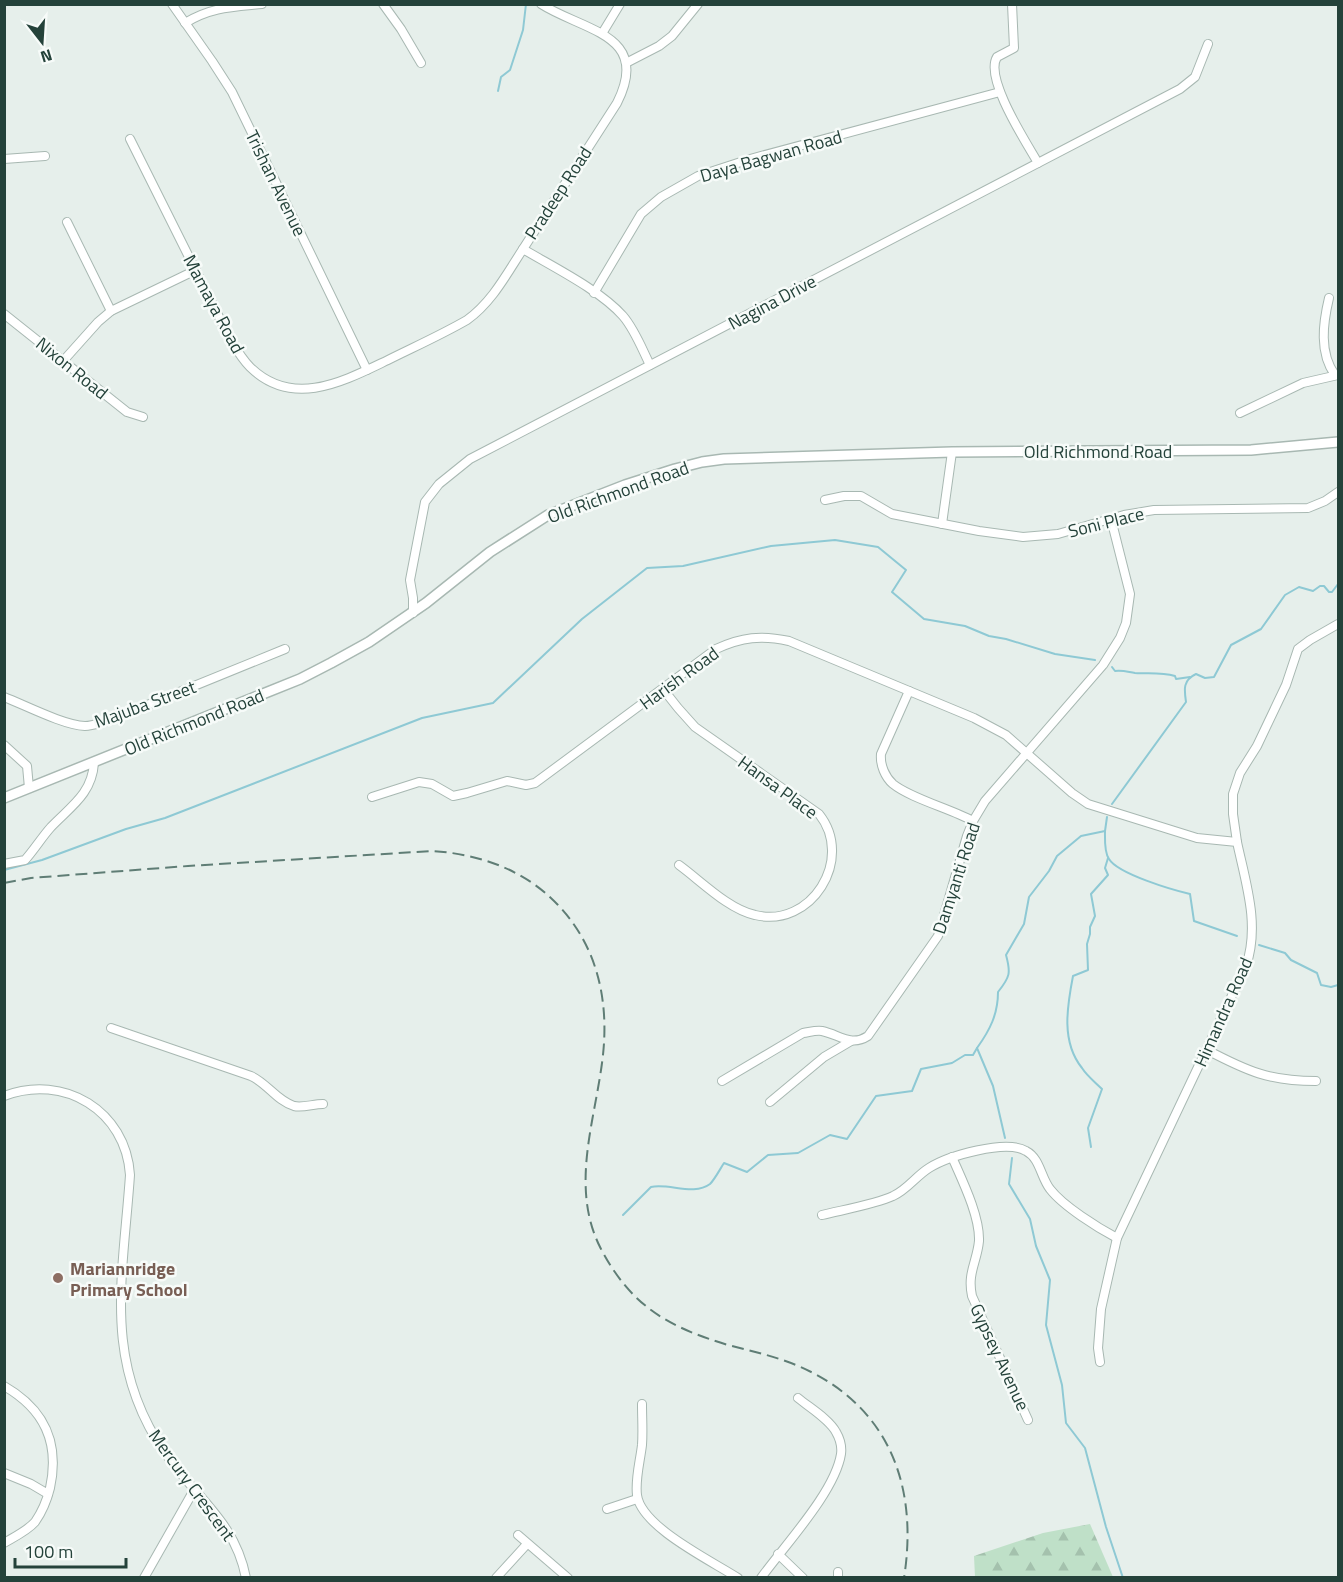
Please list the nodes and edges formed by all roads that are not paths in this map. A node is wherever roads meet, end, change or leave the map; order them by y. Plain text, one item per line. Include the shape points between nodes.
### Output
1 (172, 4) edge
2 (262, 4) edge
3 (383, 4) edge
4 (541, 4) edge
5 (620, 4) edge
6 (698, 4) edge
7 (1012, 4) edge
8 (185, 23) junction
9 (603, 33) junction
10 (1208, 44) dead end
11 (421, 63) dead end
12 (626, 63) junction
13 (1000, 92) junction
14 (130, 139) dead end
15 (45, 156) dead end
16 (4, 159) edge
17 (1038, 163) junction
18 (67, 222) dead end
19 (522, 249) junction
20 (195, 270) junction
21 (594, 293) junction
22 (1329, 298) dead end
23 (111, 311) junction
24 (4, 314) edge
25 (64, 360) junction
26 (650, 365) junction
27 (367, 370) junction
28 (1337, 375) edge
29 (1240, 413) dead end
30 (142, 417) dead end
31 (1338, 442) edge
32 (952, 452) junction
33 (1338, 492) edge
34 (825, 500) dead end
35 (1111, 519) junction
36 (942, 524) junction
37 (412, 613) junction
38 (1338, 624) edge
39 (285, 649) dead end
40 (663, 689) junction
41 (909, 691) junction
42 (4, 697) edge
43 (4, 745) edge
44 (1027, 753) junction
45 (94, 763) junction
46 (30, 788) junction
47 (372, 797) dead end
48 (4, 798) edge
49 (972, 821) junction
50 (1237, 843) junction
51 (4, 864) edge
52 (679, 865) dead end
53 (111, 1028) dead end
54 (851, 1041) junction
55 (1207, 1050) junction
56 (722, 1081) dead end
57 (1316, 1081) dead end
58 (4, 1096) edge
59 (770, 1102) dead end
60 (323, 1104) dead end
61 (952, 1157) junction
62 (822, 1215) dead end
63 (1117, 1238) junction
64 (1100, 1362) dead end
65 (4, 1386) edge
66 (798, 1398) dead end
67 (642, 1404) dead end
68 (1029, 1420) dead end
69 (4, 1473) edge
70 (194, 1490) junction
71 (48, 1494) junction
72 (637, 1499) junction
73 (607, 1509) dead end
74 (518, 1535) dead end
75 (4, 1543) edge
76 (527, 1544) junction
77 (778, 1554) junction
78 (144, 1578) edge
79 (246, 1578) edge
80 (496, 1578) edge
81 (568, 1578) edge
82 (738, 1578) edge
83 (761, 1578) edge
84 (803, 1578) edge

1 - 8 street, Trishan Avenue
2 - 8 street via 217,9
3 - 11 street
4 - 9 street
5 - 9 street
6 - 12 street via 672,36
7 - 13 street via 1014,48 994,63
8 - 27 street, Trishan Avenue via 232,92
9 - 12 street via 617,45
10 - 17 street, Nagina Drive via 1200,70 1188,83
12 - 19 street, Pradeep Road via 624,89
13 - 17 street
13 - 21 street, Daya Bagwan Road via 698,176 661,197 641,214
14 - 20 street, Mamaya Road
15 - 16 street
17 - 26 street, Nagina Drive
18 - 23 street
19 - 21 street, Pradeep Road
19 - 27 street, Mamaya Road via 480,310 452,329
20 - 23 street
20 - 27 street, Mamaya Road via 229,337 254,371 265,378 286,386 314,389
21 - 26 street, Pradeep Road via 631,327
22 - 28 street via 1323,335 1329,365
23 - 25 street
24 - 25 street, Nixon Road
25 - 30 street, Nixon Road via 127,412
26 - 37 street, Nagina Drive via 470,459 429,494 410,580
28 - 29 street via 1303,383
31 - 32 street, Old Richmond Road via 1251,450
32 - 36 street
32 - 37 street, Old Richmond Road via 724,459 675,469 548,515 490,552
33 - 35 street, Soni Place via 1317,505 1297,509 1154,510
34 - 36 street, Soni Place via 861,496 892,514
35 - 36 street, Soni Place via 1058,534 1023,537
35 - 44 street, Damyanti Road via 1130,594 1126,623 1113,652
37 - 45 street, Old Richmond Road via 369,642 300,679
38 - 50 street, Himandra Road via 1299,649 1288,681 1240,773 1233,794
39 - 42 street, Majuba Street via 117,718 85,726
40 - 41 street, Harish Road via 716,649 754,637 789,640
40 - 47 street, Harish Road via 535,783 507,781 453,796 432,784 419,782
40 - 52 street, Hansa Place via 695,727 819,814 827,827 833,854 818,894 801,908 780,916 757,916 738,909
41 - 44 street, Harish Road via 1005,735
41 - 49 street via 881,754 885,773 895,786
43 - 46 street via 27,765
44 - 49 street, Damyanti Road
44 - 50 street via 1088,804 1197,838
45 - 46 street, Old Richmond Road
45 - 51 street via 91,782 83,794 25,860
46 - 48 street, Old Richmond Road
49 - 54 street, Damyanti Road via 938,936 868,1036
50 - 55 street, Himandra Road via 1252,917 1251,951
53 - 60 street via 251,1076 293,1105
54 - 56 street via 825,1032 803,1033
54 - 59 street, Damyanti Road via 824,1057
55 - 57 street via 1262,1076
55 - 63 street, Himandra Road
58 - 70 street, Mercury Crescent via 39,1089 75,1095 105,1116 120,1136 130,1175 120,1286 126,1359 148,1425
61 - 62 street via 928,1168 894,1196
61 - 63 street via 993,1148 1024,1149 1055,1195
61 - 68 street, Gypsey Avenue via 978,1233 969,1280 972,1296
63 - 64 street, Himandra Road via 1101,1309
65 - 71 street via 32,1406 48,1433 54,1462
66 - 77 street via 834,1428 841,1452 826,1491
67 - 72 street
69 - 71 street
70 - 78 street
70 - 79 street, Mercury Crescent via 230,1533
71 - 75 street via 33,1524
72 - 73 street
72 - 82 street via 654,1524
74 - 76 street
76 - 80 street
76 - 81 street
77 - 83 street
77 - 84 street

